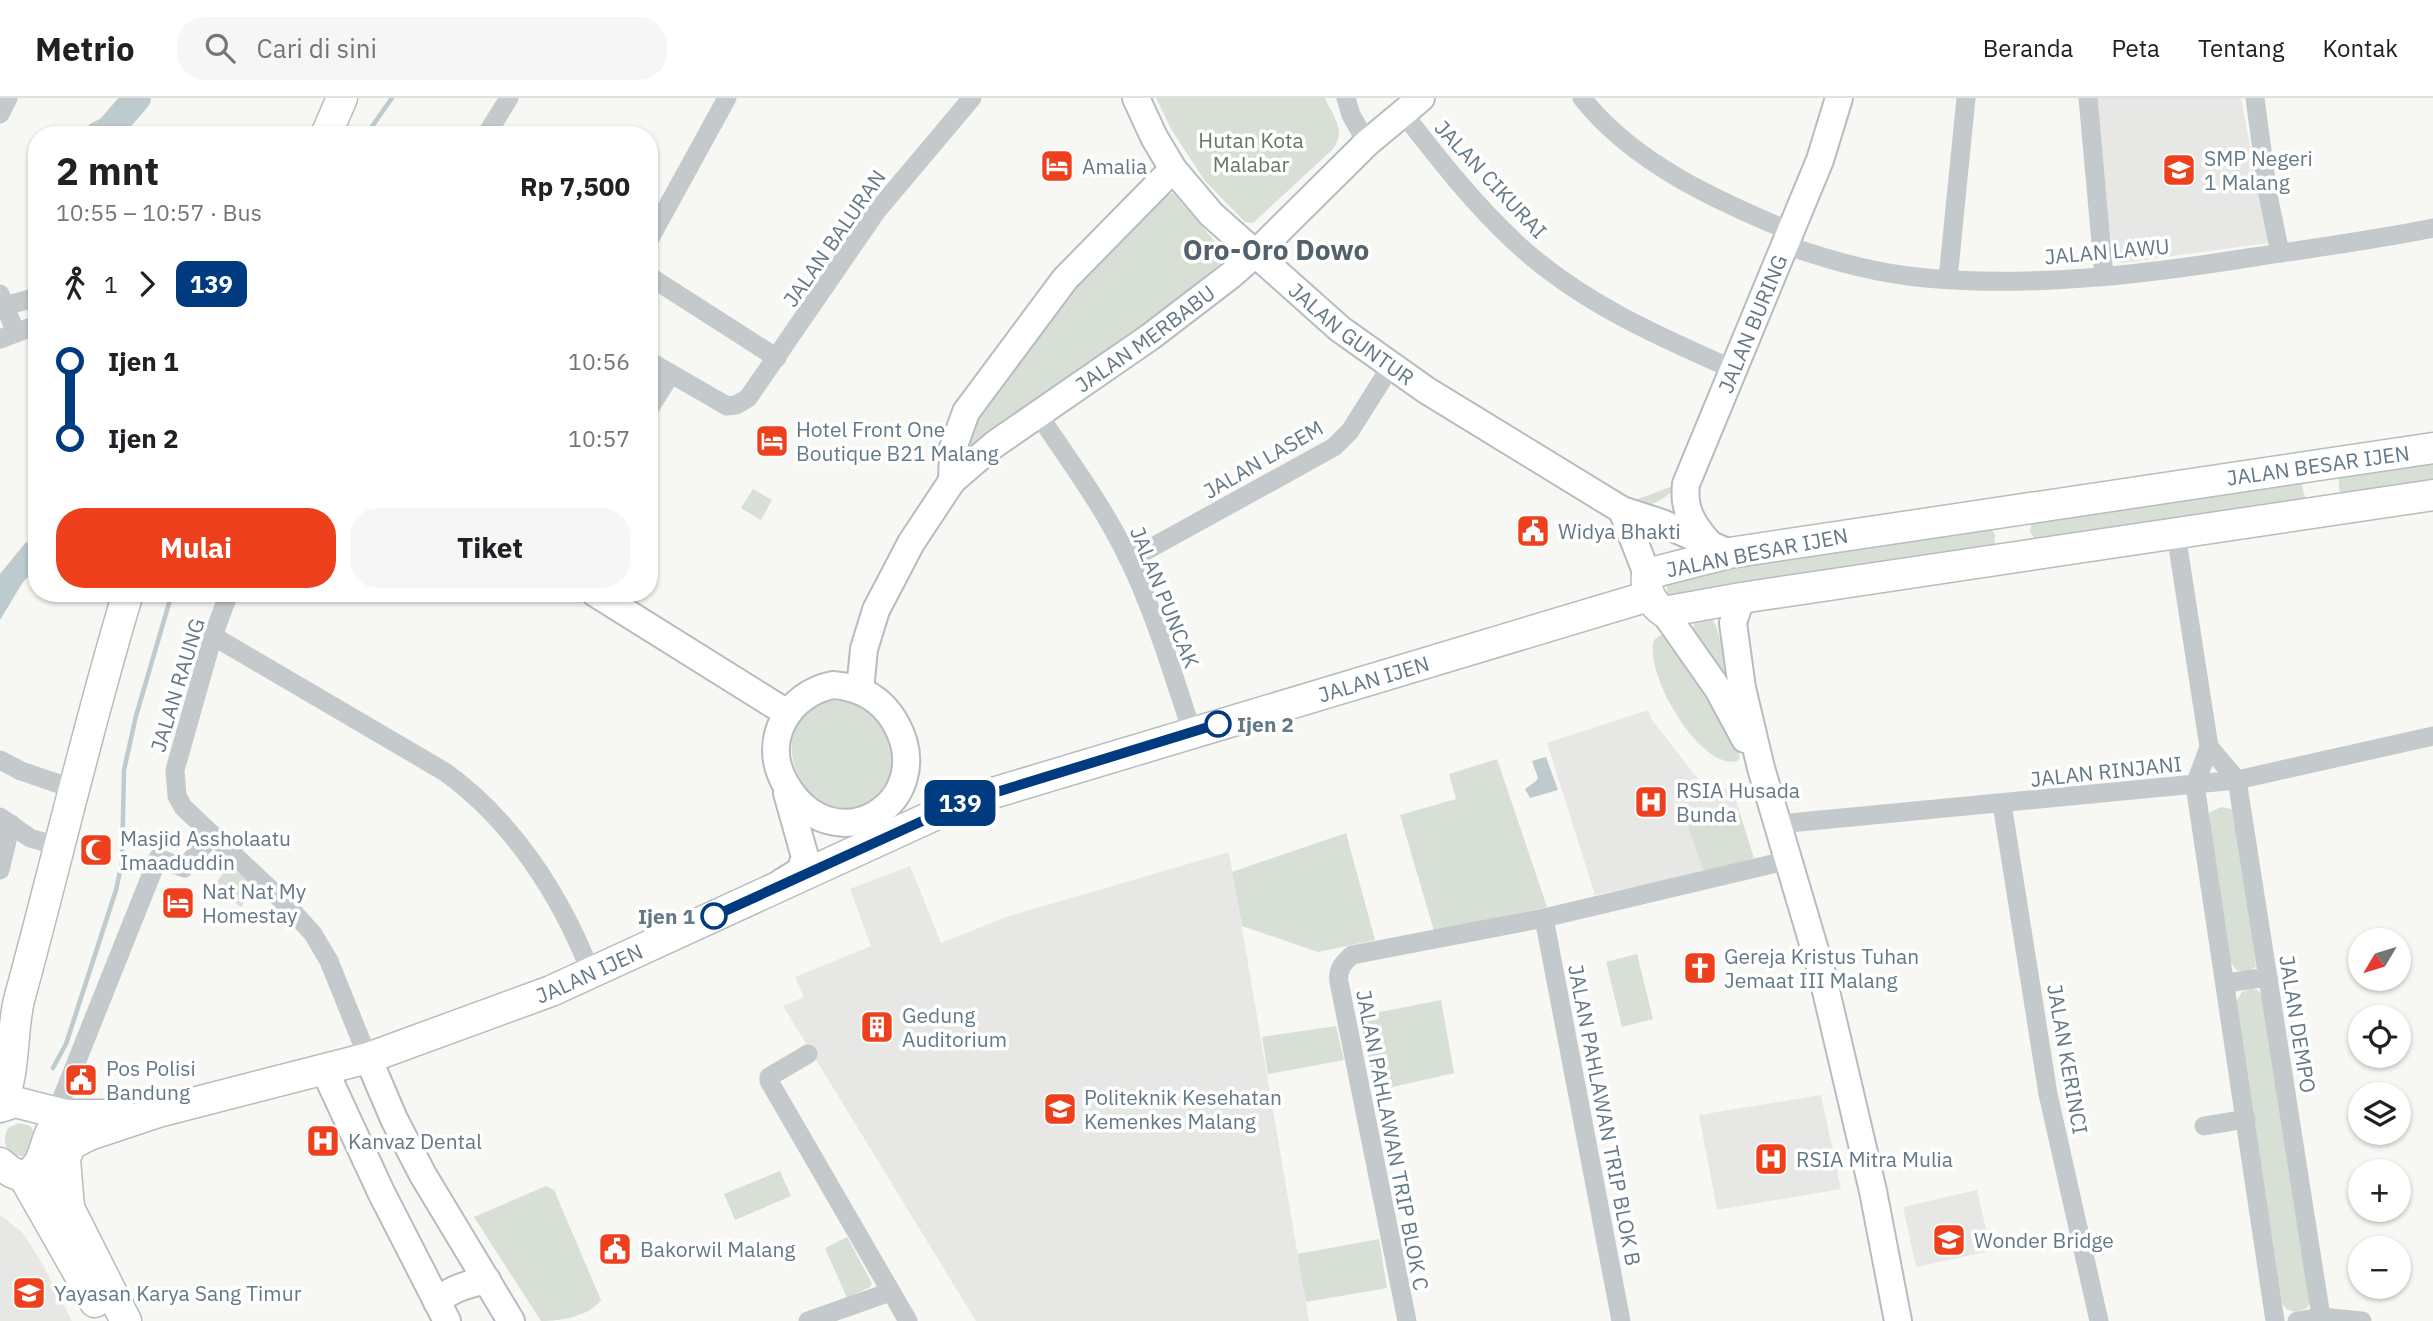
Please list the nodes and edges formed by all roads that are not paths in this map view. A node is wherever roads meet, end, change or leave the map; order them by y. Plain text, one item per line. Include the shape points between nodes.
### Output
1 (8, 98) edge
2 (342, 98) edge
3 (509, 98) edge
4 (727, 98) edge
5 (972, 98) edge
6 (1136, 98) edge
7 (1346, 98) edge
8 (1582, 98) edge
9 (1839, 98) edge
10 (1966, 98) edge
11 (2088, 98) edge
12 (2255, 98) edge
13 (1412, 106) edge
14 (0, 114) edge
15 (331, 126) edge
16 (492, 126) edge
17 (1367, 143) junction
18 (1173, 169) junction
19 (658, 224) edge
20 (2433, 228) edge
21 (1789, 239) junction
22 (2280, 253) junction
23 (1254, 255) junction
24 (2104, 276) junction
25 (1948, 279) junction
26 (658, 282) edge
27 (28, 298) edge
28 (2, 300) edge
29 (28, 328) edge
30 (8, 336) edge
31 (777, 358) junction
32 (658, 366) edge
33 (1391, 366) junction
34 (1735, 370) junction
35 (671, 374) junction
36 (658, 395) edge
37 (1038, 414) junction
38 (2433, 448) edge
39 (2316, 466) junction
40 (952, 481) junction
41 (2433, 495) edge
42 (1622, 510) junction
43 (2006, 511) junction
44 (2325, 511) junction
45 (2176, 534) junction
46 (1719, 548) junction
47 (2012, 558) junction
48 (1129, 560) junction
49 (1653, 594) junction
50 (1741, 598) junction
51 (125, 602) edge
52 (226, 602) edge
53 (609, 602) edge
54 (214, 636) junction
55 (860, 690) junction
56 (787, 713) junction
57 (1192, 732) junction
58 (2433, 736) edge
59 (2209, 747) junction
60 (0, 760) edge
61 (1761, 768) junction
62 (2237, 780) junction
63 (784, 781) junction
64 (2195, 785) junction
65 (74, 789) junction
66 (964, 802) junction
67 (2002, 804) junction
68 (869, 819) junction
69 (5, 821) edge
70 (1779, 824) junction
71 (212, 836) junction
72 (61, 847) junction
73 (1790, 860) junction
74 (822, 867) junction
75 (0, 870) edge
76 (763, 893) junction
77 (1544, 918) junction
78 (592, 973) junction
79 (2268, 977) junction
80 (2225, 983) junction
81 (7, 1023) edge
82 (808, 1054) dead end
83 (368, 1058) junction
84 (324, 1069) junction
85 (0, 1106) edge
86 (158, 1112) junction
87 (61, 1114) junction
88 (2246, 1119) junction
89 (2204, 1126) dead end
90 (21, 1168) edge
91 (69, 1208) junction
92 (487, 1280) junction
93 (890, 1292) junction
94 (442, 1311) edge
95 (2320, 1317) junction
96 (104, 1321) edge
97 (126, 1321) edge
98 (512, 1321) edge
99 (808, 1321) edge
100 (908, 1321) edge
101 (1407, 1321) edge
102 (1621, 1321) edge
103 (1898, 1321) edge
104 (2099, 1321) edge
105 (2275, 1321) edge
106 (2297, 1321) edge
107 (2362, 1321) edge

1 - 14 street
2 - 15 main road
3 - 16 street
4 - 19 street
5 - 31 street, JALAN BALURAN via 876,212
6 - 18 main road, JALAN GUNTUR
7 - 17 street
8 - 21 street, JALAN LAWU via 1657,164
9 - 21 main road, JALAN BURING
10 - 25 street
11 - 24 street
12 - 22 street
13 - 17 main road, JALAN MERBABU
13 - 34 street, JALAN CIKURAI via 1450,173 1491,219 1541,264 1613,313
17 - 23 main road, JALAN MERBABU
18 - 23 main road, JALAN GUNTUR
18 - 40 main road via 1065,279 966,412 953,448
20 - 22 street, JALAN LAWU
21 - 25 street, JALAN LAWU via 1831,260
21 - 34 main road, JALAN BURING
22 - 24 street, JALAN LAWU
23 - 33 main road, JALAN GUNTUR
23 - 37 main road, JALAN MERBABU via 1150,337
24 - 25 street, JALAN LAWU
26 - 31 street
27 - 28 street
28 - 30 street
29 - 30 street
31 - 35 street, JALAN BALURAN via 748,398 736,405 727,406
32 - 35 street
33 - 42 main road, JALAN GUNTUR
33 - 48 street, JALAN LASEM via 1350,431 1334,447
34 - 46 main road, JALAN BURING via 1686,484 1684,499 1697,530
35 - 36 street
37 - 40 main road, JALAN MERBABU
37 - 48 street, JALAN PUNCAK via 1110,522
38 - 39 main road, JALAN BESAR IJEN
39 - 43 main road, JALAN BESAR IJEN
39 - 44 main road
40 - 55 main road, JALAN MERBABU via 911,543 876,610 864,649
41 - 44 main road, JALAN BESAR IJEN
42 - 46 main road, JALAN GUNTUR
42 - 49 main road
43 - 46 main road, JALAN BESAR IJEN
43 - 47 main road
44 - 45 main road, JALAN BESAR IJEN
45 - 47 main road, JALAN BESAR IJEN
45 - 59 street
46 - 49 main road, JALAN BESAR IJEN
47 - 50 main road, JALAN BESAR IJEN
48 - 57 street, JALAN PUNCAK
49 - 50 main road, JALAN BESAR IJEN
49 - 57 main road, JALAN IJEN
49 - 61 main road via 1718,689
50 - 61 main road via 1733,623 1735,649
51 - 65 main road
52 - 54 street, JALAN RAUNG
53 - 56 main road
54 - 71 street, JALAN RAUNG via 174,785 183,807
54 - 78 street via 463,784 533,862
55 - 56 main road via 833,685 819,688
55 - 68 main road via 891,715 901,732 905,759 898,792
56 - 63 main road via 777,742
57 - 66 main road, JALAN IJEN
58 - 62 street, JALAN RINJANI
59 - 62 street
59 - 64 street
60 - 65 street
61 - 70 main road
62 - 64 street, JALAN RINJANI
62 - 79 street, JALAN DEMPO
63 - 68 main road via 803,807 822,819 840,824
63 - 76 main road via 805,857 800,871
64 - 67 street, JALAN RINJANI
64 - 80 street
65 - 72 main road
66 - 68 main road
66 - 74 main road, JALAN IJEN
67 - 70 street, JALAN RINJANI
67 - 104 street, JALAN KERINCI via 2048,1094
68 - 74 main road
69 - 72 street via 30,838
69 - 75 street
70 - 73 main road
71 - 83 street, JALAN RAUNG via 313,934 329,961
71 - 87 street via 184,868 158,858
72 - 81 main road
73 - 77 street
73 - 103 main road via 1852,1096
74 - 76 main road, JALAN IJEN
76 - 78 main road, JALAN IJEN
77 - 101 street, JALAN PAHLAWAN TRIP BLOK C via 1352,956 1341,967 1339,982
77 - 102 street, JALAN PAHLAWAN TRIP BLOK B
78 - 83 main road, JALAN IJEN
79 - 80 street
79 - 95 street, JALAN DEMPO
80 - 88 street
81 - 85 main road via 10,1069
82 - 93 street via 769,1081
83 - 84 main road, JALAN IJEN
83 - 92 main road via 417,1164
84 - 86 main road, JALAN IJEN
84 - 94 main road
85 - 87 main road, JALAN IJEN via 15,1102
86 - 87 main road, JALAN IJEN
86 - 91 main road, JALAN IJEN via 70,1145 65,1159
87 - 90 main road
88 - 89 street
88 - 105 street
90 - 91 main road via 48,1173
90 - 96 main road
91 - 97 main road
92 - 94 main road via 445,1294
92 - 98 main road
93 - 99 street
93 - 100 street
95 - 106 street
95 - 107 street

